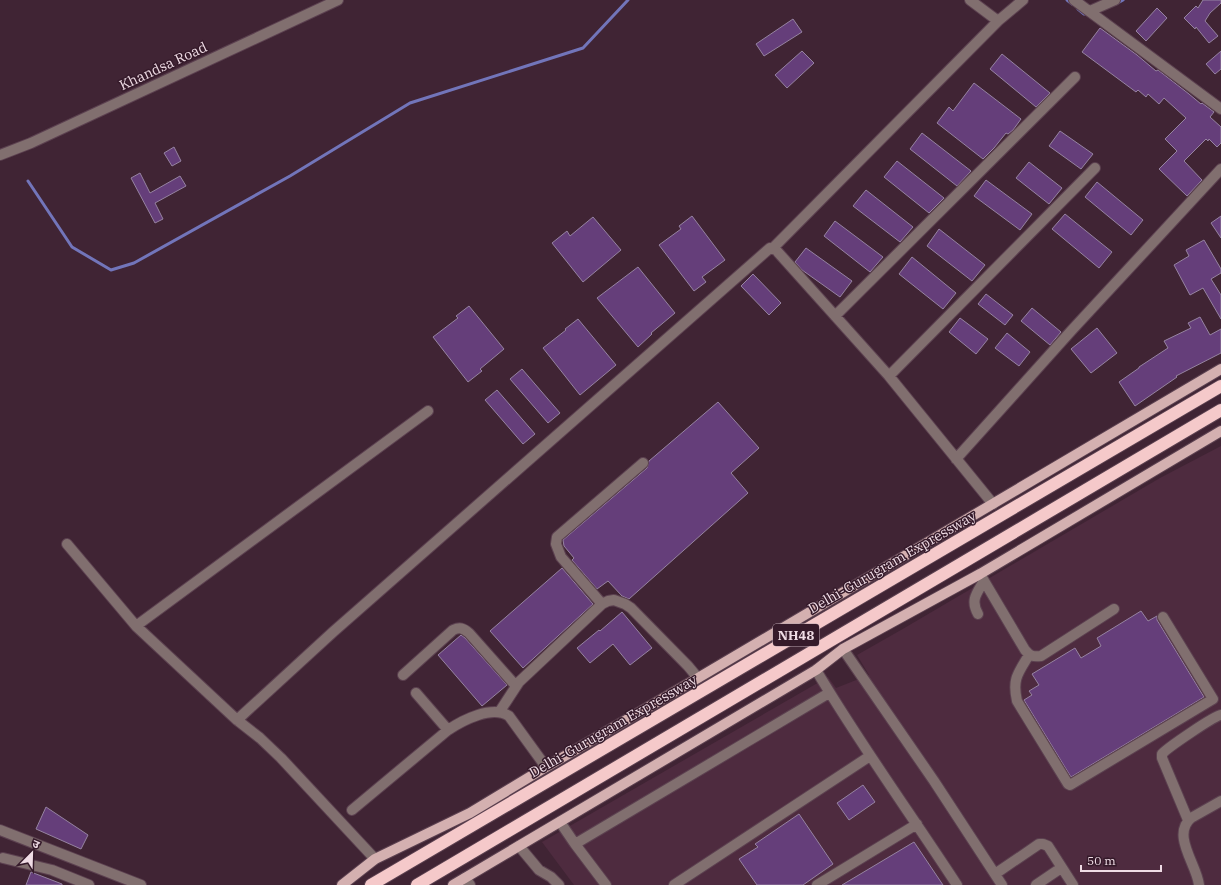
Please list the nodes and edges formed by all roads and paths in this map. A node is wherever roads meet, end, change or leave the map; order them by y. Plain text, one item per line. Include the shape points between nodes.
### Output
1 (338, 0) edge
2 (970, 0) edge
3 (1023, 0) edge
4 (1074, 0) edge
5 (1115, 0) edge
6 (1090, 12) junction
7 (998, 21) junction
8 (1075, 77) dead end
9 (1221, 108) edge
10 (0, 155) edge
11 (1095, 168) dead end
12 (1221, 169) edge
13 (773, 248) junction
14 (835, 316) junction
15 (1221, 368) edge
16 (889, 376) junction
17 (1221, 386) edge
18 (1221, 410) edge
19 (428, 412) dead end
20 (1221, 431) edge
21 (956, 459) junction
22 (643, 463) dead end
23 (993, 504) junction
24 (66, 544) dead end
25 (982, 577) junction
26 (602, 604) junction
27 (1114, 609) dead end
28 (978, 614) dead end
29 (1163, 617) dead end
30 (136, 626) junction
31 (843, 649) junction
32 (1029, 655) junction
33 (816, 670) junction
34 (403, 675) dead end
35 (698, 678) junction
36 (516, 686) junction
37 (416, 692) dead end
38 (829, 693) junction
39 (1213, 699) junction
40 (500, 711) junction
41 (1221, 715) edge
42 (236, 720) junction
43 (448, 730) junction
44 (870, 756) junction
45 (546, 767) junction
46 (1221, 801) edge
47 (352, 810) dead end
48 (1188, 820) junction
49 (560, 822) junction
50 (917, 824) junction
51 (0, 830) edge
52 (575, 844) junction
53 (519, 846) junction
54 (3, 858) dead end
55 (375, 859) junction
56 (1061, 868) junction
57 (995, 874) junction
58 (468, 882) edge
59 (89, 885) edge
60 (140, 885) edge
61 (342, 885) edge
62 (371, 885) edge
63 (417, 885) edge
64 (453, 885) edge
65 (559, 885) edge
66 (606, 885) edge
67 (674, 885) edge
68 (817, 885) edge
69 (957, 885) edge
70 (1002, 885) edge
71 (1036, 885) edge
72 (1073, 885) edge
73 (1199, 885) edge

1 - 10 street, Khandsa Road via 31,143
2 - 7 street
3 - 7 street
4 - 6 street
5 - 6 street
6 - 9 street
7 - 13 street
8 - 14 street
11 - 16 street
12 - 21 street via 1071,330
13 - 14 street
13 - 42 street via 768,249
14 - 16 street
15 - 23 main road
16 - 21 street
17 - 62 highway, Delhi-Gurugram Expressway / NH48
18 - 63 highway, NH48
19 - 30 street
20 - 25 main road
21 - 23 street
22 - 26 street via 557,537 556,544 560,557
23 - 35 main road
24 - 30 street
25 - 28 street via 974,603
25 - 31 main road
25 - 32 street
26 - 35 street via 614,600 631,608
26 - 36 street
27 - 32 street via 1041,656
29 - 39 street
30 - 42 street
31 - 33 main road
31 - 57 street
32 - 39 street via 1015,682 1018,701 1070,785
33 - 38 street
33 - 49 main road
34 - 36 street via 459,627 469,632
35 - 45 main road
36 - 40 street
37 - 43 street
38 - 44 street
38 - 52 street
39 - 41 street
40 - 43 street via 466,720
40 - 45 street via 509,716
41 - 48 street via 1162,754
42 - 55 street via 281,758
43 - 47 street
44 - 50 street
44 - 67 street
45 - 55 main road via 470,813
46 - 48 street
48 - 73 street via 1183,833 1184,843
49 - 52 street
49 - 53 main road
50 - 68 street
50 - 69 street
51 - 60 street
52 - 66 street
53 - 58 main road
53 - 65 street via 539,870
54 - 59 street via 52,870
55 - 61 main road
56 - 57 street via 1048,846 1039,844
56 - 71 street
56 - 72 street
57 - 70 street
58 - 64 main road

